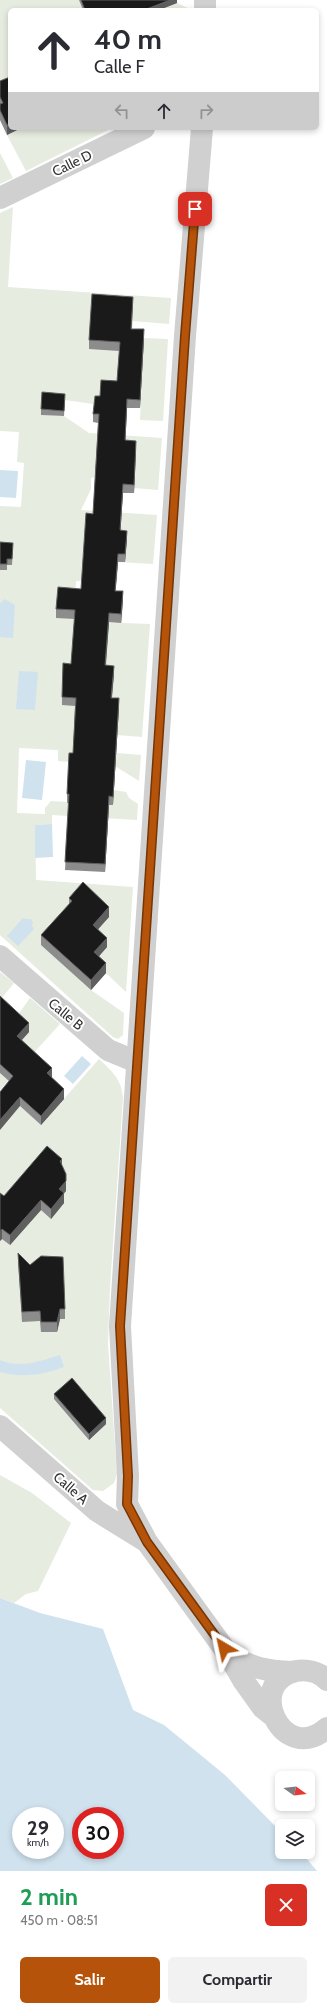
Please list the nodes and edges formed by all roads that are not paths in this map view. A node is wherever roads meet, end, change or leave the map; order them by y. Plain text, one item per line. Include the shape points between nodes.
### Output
1 (140, 130) edge
2 (202, 130) edge
3 (0, 198) edge
4 (0, 956) edge
5 (137, 1062) junction
6 (0, 1426) edge
7 (147, 1542) junction
8 (228, 1654) junction
9 (314, 1673) edge
10 (272, 1716) junction
11 (327, 1728) edge

1 - 3 street, Calle D
2 - 5 street via 185,336
4 - 5 street, Calle B via 108,1050
5 - 7 street via 120,1326 128,1476 127,1504
6 - 7 street, Calle A via 97,1511
7 - 8 street
8 - 9 street via 259,1669
8 - 10 street via 262,1708
9 - 10 street via 283,1677 272,1695
10 - 11 street via 281,1728 293,1736 312,1736

